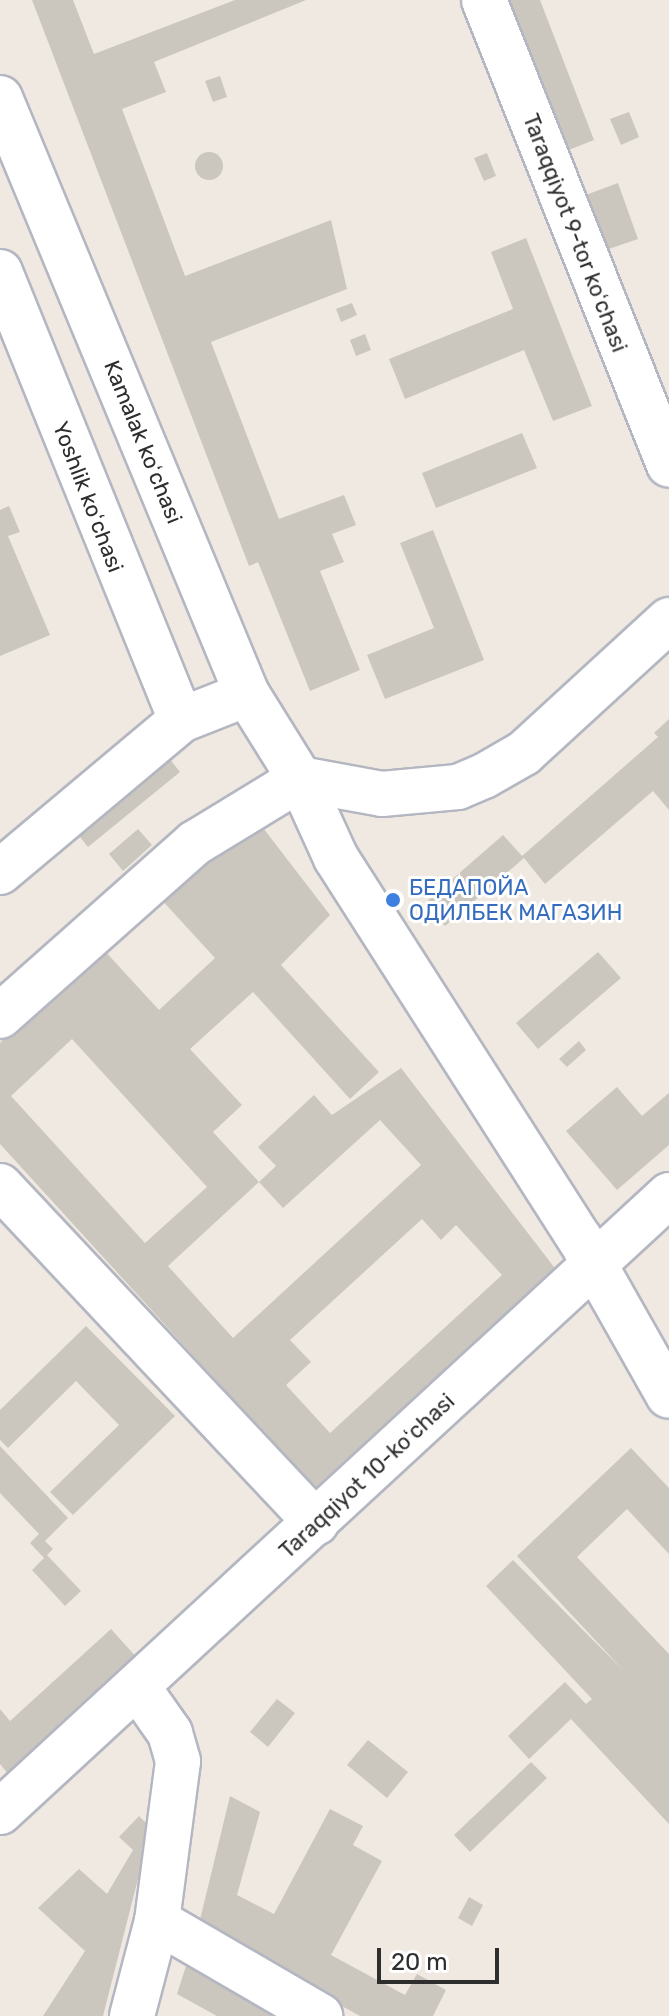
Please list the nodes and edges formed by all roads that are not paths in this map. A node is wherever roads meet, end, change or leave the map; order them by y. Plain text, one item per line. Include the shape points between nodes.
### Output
1 (484, 0) edge
2 (0, 98) edge
3 (0, 272) edge
4 (669, 465) edge
5 (669, 620) edge
6 (247, 694) junction
7 (181, 720) junction
8 (300, 779) junction
9 (0, 872) edge
10 (0, 1016) edge
11 (0, 1186) edge
12 (669, 1195) edge
13 (596, 1265) junction
14 (668, 1393) edge
15 (316, 1523) junction
16 (137, 1686) junction
17 (4, 1800) edge
18 (157, 1921) junction
19 (132, 2016) edge
20 (320, 2016) edge

1 - 4 street, Taraqqiyot 9-tor koʻchasi
2 - 6 street, Kamalak koʻchasi
3 - 7 street, Yoshlik koʻchasi
5 - 8 street via 524,753 484,776 458,787 382,794
6 - 7 street
6 - 8 street, Kamalak koʻchasi
7 - 9 street
8 - 10 street via 195,843
8 - 13 street, Kamalak koʻchasi via 336,858
11 - 15 street
12 - 13 street, Taraqqiyot 10-koʻchasi
13 - 14 street, Kamalak koʻchasi
13 - 15 street, Taraqqiyot 10-koʻchasi
15 - 16 street, Taraqqiyot 10-koʻchasi
16 - 17 street, Taraqqiyot 10-koʻchasi
16 - 18 street via 161,1717 178,1761
18 - 19 street
18 - 20 street

